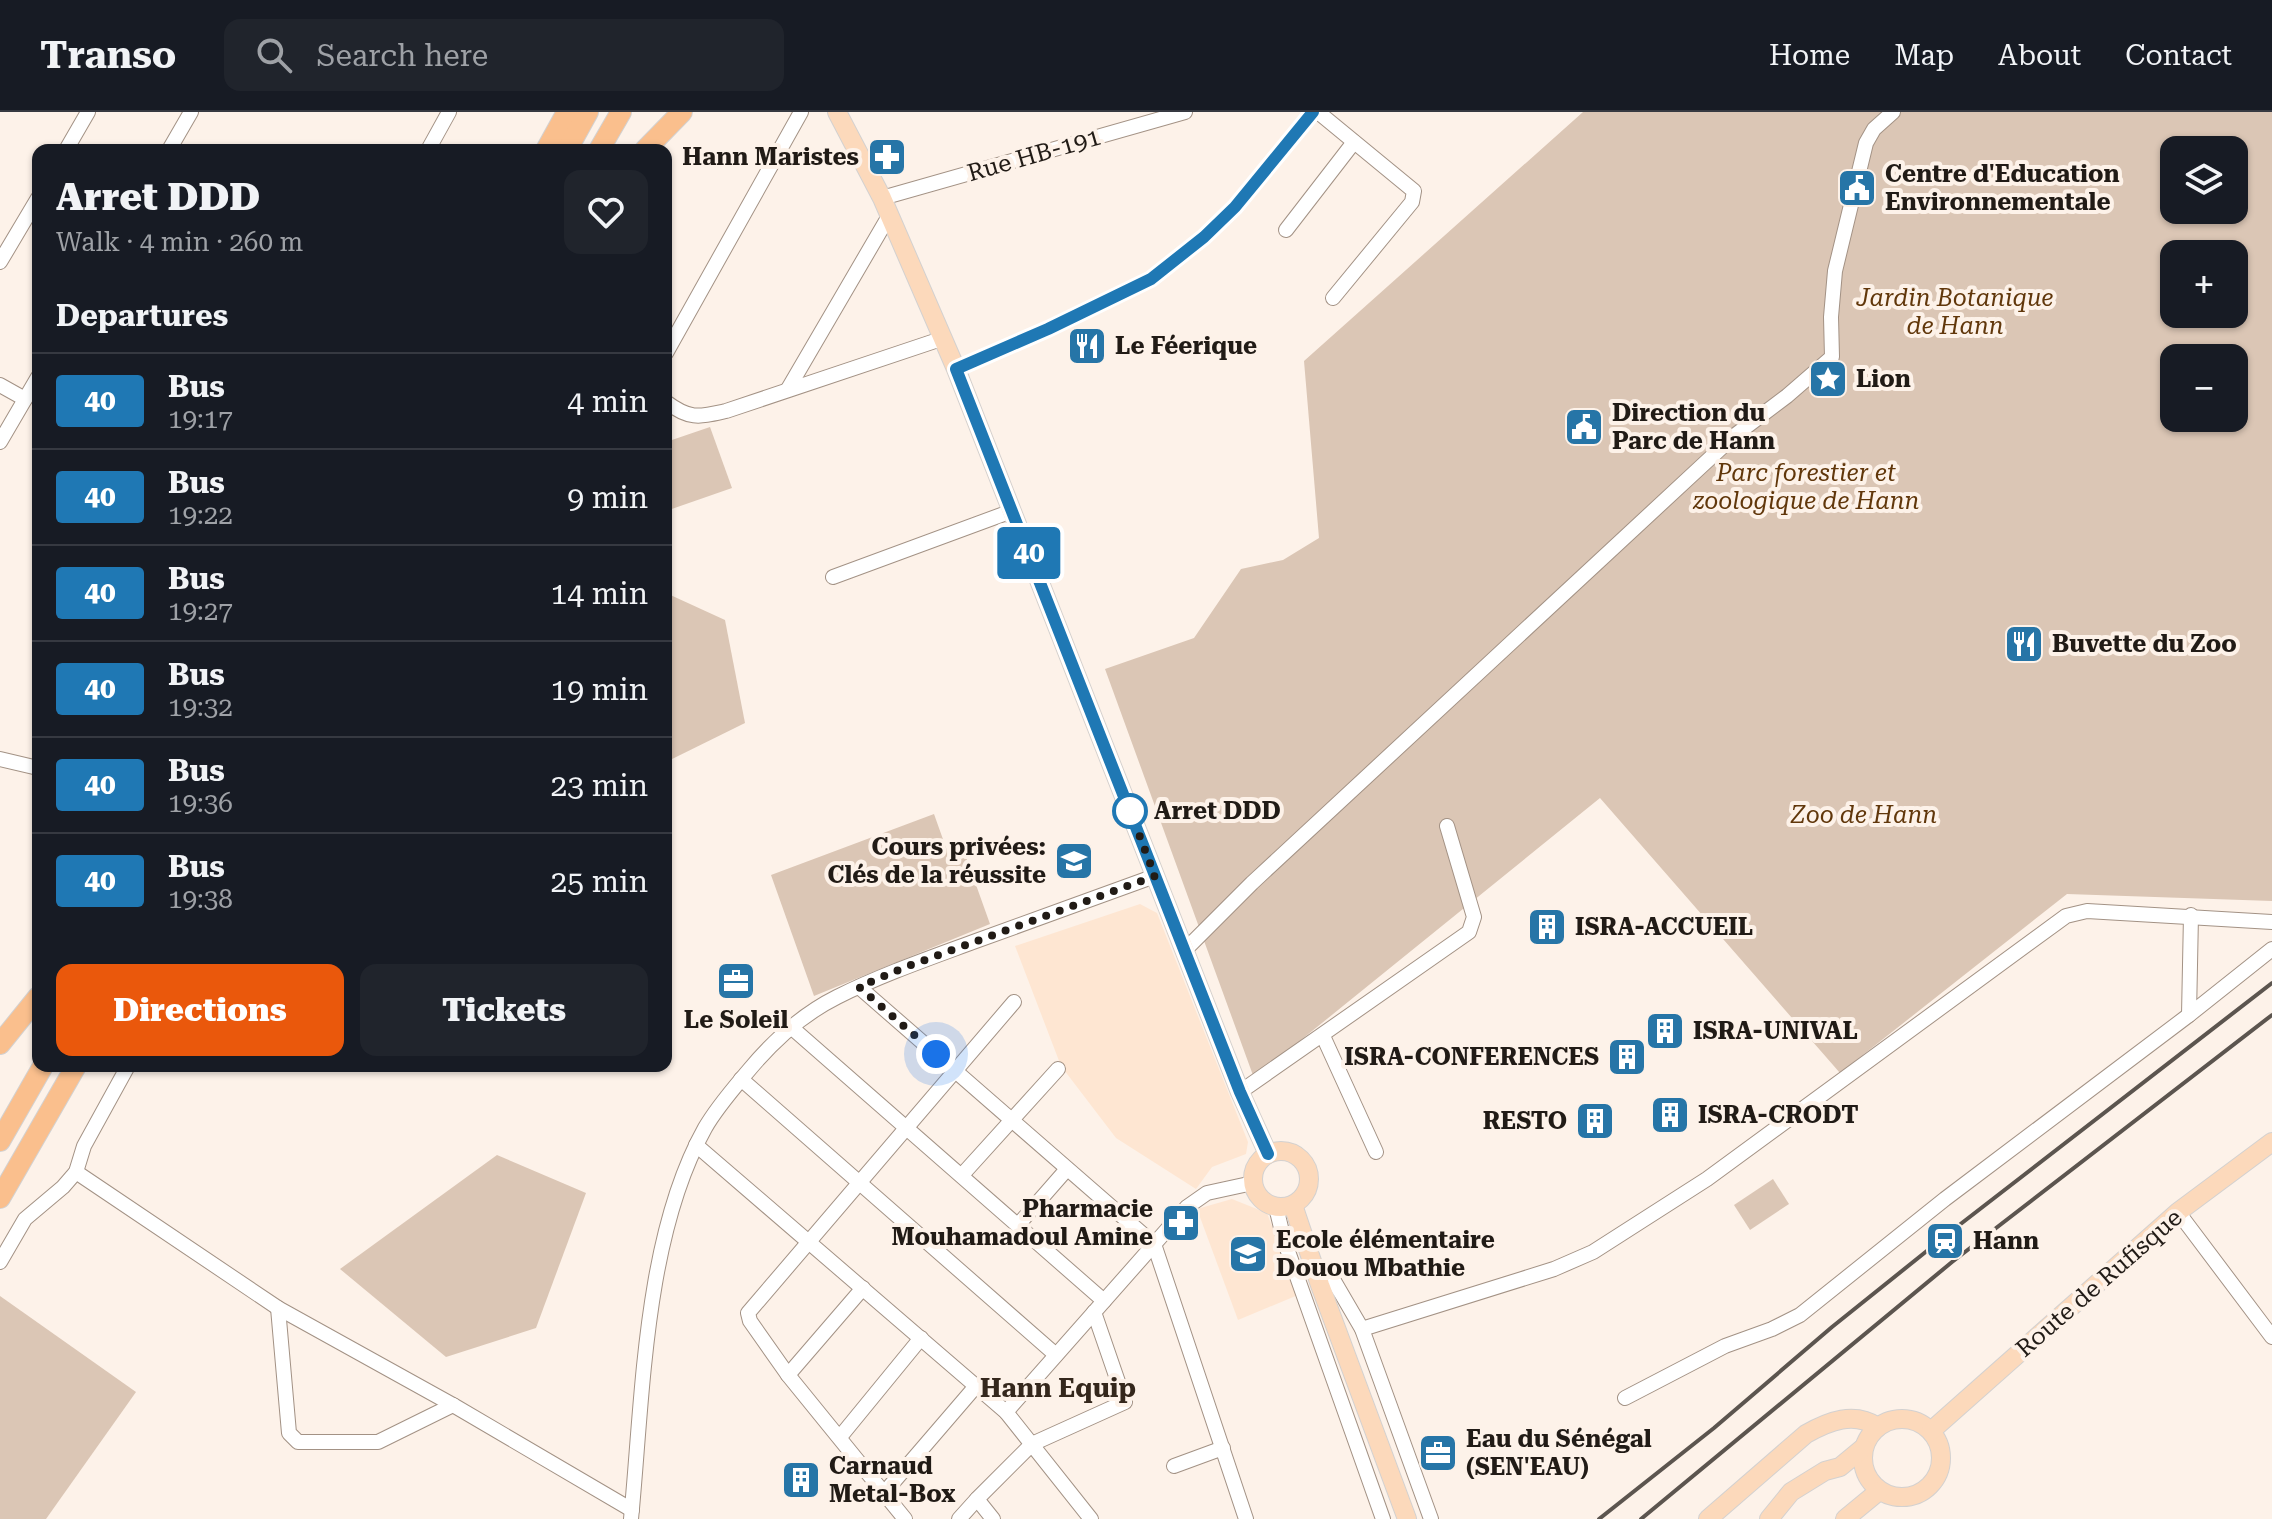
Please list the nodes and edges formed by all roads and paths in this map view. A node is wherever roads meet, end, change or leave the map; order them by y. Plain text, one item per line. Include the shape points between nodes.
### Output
1 (88, 112) edge
2 (191, 112) edge
3 (567, 112) edge
4 (588, 112) edge
5 (621, 112) edge
6 (682, 112) edge
7 (801, 112) edge
8 (1185, 112) edge
9 (1315, 112) edge
10 (1893, 112) edge
11 (442, 114) edge
12 (841, 115) edge
13 (1354, 142) junction
14 (69, 144) edge
15 (172, 144) edge
16 (430, 144) edge
17 (549, 144) edge
18 (570, 144) edge
19 (602, 144) edge
20 (651, 144) edge
21 (882, 198) junction
22 (32, 208) edge
23 (889, 216) junction
24 (1286, 230) dead end
25 (0, 262) edge
26 (1333, 298) dead end
27 (941, 339) junction
28 (672, 342) edge
29 (956, 369) junction
30 (0, 385) edge
31 (32, 387) edge
32 (788, 389) junction
33 (25, 399) junction
34 (672, 406) edge
35 (0, 442) edge
36 (1012, 511) junction
37 (833, 577) dead end
38 (0, 759) edge
39 (32, 767) edge
40 (1447, 826) dead end
41 (1155, 876) junction
42 (2191, 915) junction
43 (2272, 922) edge
44 (2272, 949) edge
45 (1184, 951) junction
46 (859, 987) junction
47 (1014, 1002) dead end
48 (32, 1004) edge
49 (2189, 1015) junction
50 (791, 1027) junction
51 (1323, 1036) junction
52 (0, 1044) edge
53 (1058, 1069) dead end
54 (955, 1071) junction
55 (40, 1072) edge
56 (73, 1072) edge
57 (125, 1072) edge
58 (741, 1079) junction
59 (1240, 1092) junction
60 (1012, 1120) junction
61 (908, 1127) junction
62 (0, 1141) edge
63 (2272, 1142) edge
64 (696, 1145) junction
65 (1376, 1152) dead end
66 (1268, 1154) junction
67 (1067, 1169) junction
68 (76, 1172) junction
69 (962, 1175) junction
70 (860, 1183) junction
71 (1253, 1183) junction
72 (0, 1198) edge
73 (1284, 1206) junction
74 (2178, 1212) junction
75 (1018, 1225) junction
76 (1303, 1234) junction
77 (1284, 1240) junction
78 (809, 1242) junction
79 (1154, 1244) junction
80 (0, 1262) edge
81 (1316, 1274) junction
82 (863, 1288) junction
83 (1099, 1307) junction
84 (278, 1308) junction
85 (1362, 1329) junction
86 (2272, 1337) edge
87 (921, 1338) junction
88 (1056, 1355) junction
89 (788, 1375) junction
90 (976, 1386) junction
91 (1625, 1398) dead end
92 (453, 1405) junction
93 (1006, 1412) junction
94 (1878, 1427) junction
95 (1931, 1431) junction
96 (840, 1437) junction
97 (1032, 1444) junction
98 (1223, 1448) junction
99 (1863, 1448) junction
100 (1174, 1466) dead end
101 (1840, 1467) junction
102 (1867, 1475) junction
103 (1879, 1491) junction
104 (884, 1493) junction
105 (977, 1499) junction
106 (632, 1514) edge
107 (905, 1519) edge
108 (959, 1519) edge
109 (993, 1519) edge
110 (1091, 1519) edge
111 (1246, 1519) edge
112 (1383, 1519) edge
113 (1407, 1519) edge
114 (1431, 1519) edge
115 (1708, 1519) edge
116 (1769, 1519) edge
117 (1845, 1519) edge

1 - 14 street
2 - 15 street
3 - 17 highway
4 - 18 highway
5 - 19 highway
6 - 20 highway
7 - 28 street
8 - 21 street, Rue HB-191
9 - 13 street
9 - 29 street via 1235,207 1151,279
10 - 45 street via 1866,143 1835,271 1832,357 1734,436
11 - 16 street
12 - 21 main road
13 - 24 street
13 - 26 street via 1414,191 1414,197
21 - 23 main road
22 - 25 street
23 - 27 main road
23 - 32 street
27 - 29 main road
27 - 32 street
29 - 36 main road
30 - 33 street
31 - 33 street
32 - 34 street via 699,417
33 - 35 street
36 - 37 street
36 - 41 main road
38 - 39 street
40 - 51 street via 1474,917 1469,932
41 - 45 main road
41 - 46 street
42 - 43 street
42 - 49 street
42 - 85 street via 2087,911 2066,916 1707,1179 1593,1252
44 - 49 street
45 - 59 main road
46 - 50 street
46 - 54 street
47 - 54 street
48 - 52 highway
49 - 91 street via 1800,1315 1725,1346
50 - 58 street
50 - 61 street
51 - 59 street
51 - 65 street
53 - 60 street
54 - 60 street
54 - 61 street
55 - 62 highway
56 - 72 highway
57 - 68 street via 84,1146
58 - 64 street
58 - 70 street
59 - 66 main road
60 - 67 street
60 - 69 street
61 - 69 street
61 - 70 street
63 - 74 main road, Route de Rufisque
64 - 78 street
64 - 106 street via 671,1213 652,1308
66 - 71 main road via 1256,1166
66 - 73 main road via 1290,1152 1307,1167 1308,1189 1300,1201
67 - 75 street
67 - 79 street
68 - 80 street via 25,1219
68 - 84 street
69 - 75 street
70 - 78 street
70 - 88 street
71 - 73 main road via 1260,1199
71 - 79 street via 1207,1193
73 - 76 main road
73 - 77 street
74 - 86 street
74 - 95 main road, Route de Rufisque
75 - 83 street
76 - 77 street
76 - 81 main road
77 - 112 street
78 - 82 street
78 - 89 street via 748,1313
79 - 83 street
79 - 98 street
81 - 85 street via 1327,1272
81 - 113 main road
82 - 87 street
82 - 89 street
83 - 88 street
83 - 97 street via 1125,1402
84 - 92 street
84 - 92 street via 289,1433 298,1442 378,1442
85 - 114 street
87 - 90 street
87 - 96 street
88 - 93 street
89 - 96 street
90 - 93 street
90 - 104 street
92 - 106 street
93 - 97 street
94 - 95 main road via 1899,1419
94 - 99 main road
94 - 115 main road via 1847,1418 1815,1428
95 - 103 main road via 1942,1454 1928,1489 1904,1498
96 - 104 street
97 - 105 street
97 - 110 street
98 - 100 street
98 - 111 street
99 - 101 main road
99 - 102 main road
101 - 102 main road
101 - 116 main road via 1791,1492
102 - 103 main road
103 - 117 main road
104 - 107 street
105 - 108 street
105 - 109 street

